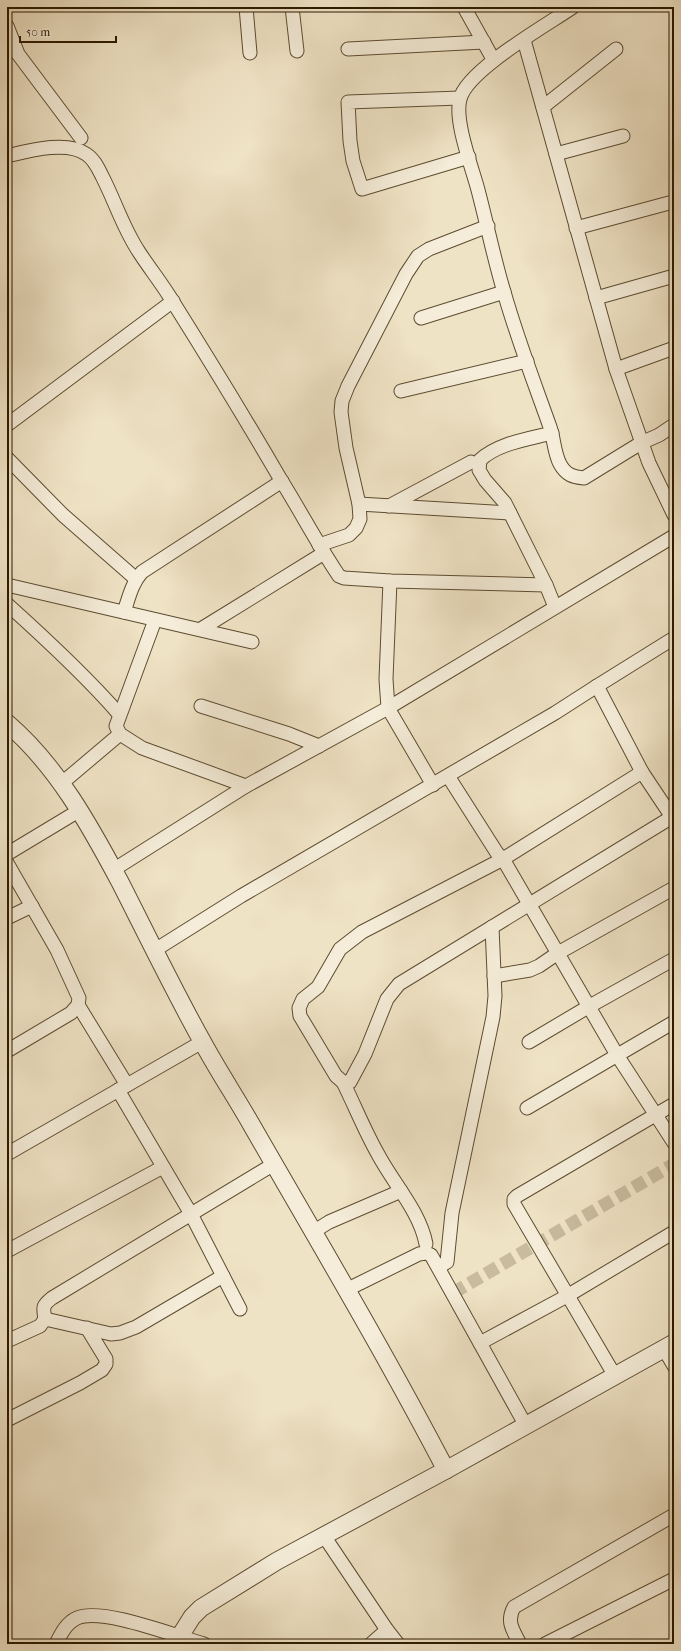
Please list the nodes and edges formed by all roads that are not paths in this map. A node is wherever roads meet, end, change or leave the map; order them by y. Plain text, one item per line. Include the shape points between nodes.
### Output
1 (246, 7) edge
2 (292, 7) edge
3 (464, 7) edge
4 (573, 7) edge
5 (7, 26) edge
6 (524, 40) junction
7 (484, 42) junction
8 (348, 49) dead end
9 (616, 49) dead end
10 (297, 51) dead end
11 (250, 53) dead end
12 (493, 59) junction
13 (460, 98) junction
14 (543, 107) junction
15 (623, 136) dead end
16 (81, 138) dead end
17 (556, 154) junction
18 (7, 156) edge
19 (469, 157) junction
20 (669, 203) dead end
21 (488, 226) junction
22 (576, 228) junction
23 (674, 276) edge
24 (504, 292) junction
25 (596, 298) junction
26 (173, 301) junction
27 (422, 318) dead end
28 (674, 348) edge
29 (527, 361) junction
30 (616, 369) junction
31 (401, 391) dead end
32 (7, 425) edge
33 (674, 425) edge
34 (552, 433) junction
35 (641, 443) junction
36 (7, 458) edge
37 (471, 462) dead end
38 (282, 481) junction
39 (359, 504) junction
40 (389, 506) junction
41 (510, 513) junction
42 (674, 515) edge
43 (674, 536) edge
44 (321, 549) junction
45 (136, 579) junction
46 (390, 581) junction
47 (7, 585) edge
48 (546, 585) junction
49 (7, 604) edge
50 (555, 607) junction
51 (124, 612) junction
52 (155, 620) junction
53 (201, 629) junction
54 (674, 638) edge
55 (252, 642) dead end
56 (596, 686) junction
57 (201, 706) dead end
58 (388, 708) junction
59 (119, 714) junction
60 (7, 723) edge
61 (120, 734) junction
62 (319, 746) junction
63 (642, 772) junction
64 (448, 776) junction
65 (62, 782) junction
66 (433, 785) junction
67 (246, 786) junction
68 (80, 810) junction
69 (673, 819) edge
70 (7, 854) edge
71 (503, 859) junction
72 (7, 863) edge
73 (113, 870) junction
74 (674, 888) edge
75 (530, 904) junction
76 (32, 906) junction
77 (7, 918) edge
78 (492, 927) junction
79 (155, 950) junction
80 (558, 953) junction
81 (674, 959) edge
82 (494, 976) junction
83 (78, 1005) junction
84 (588, 1007) junction
85 (674, 1022) edge
86 (202, 1042) junction
87 (529, 1042) dead end
88 (7, 1051) edge
89 (617, 1055) junction
90 (343, 1082) junction
91 (123, 1088) junction
92 (674, 1104) edge
93 (527, 1108) dead end
94 (656, 1114) junction
95 (674, 1143) edge
96 (7, 1154) edge
97 (274, 1164) junction
98 (163, 1167) junction
99 (401, 1191) junction
100 (191, 1214) junction
101 (313, 1232) junction
102 (674, 1232) edge
103 (426, 1244) dead end
104 (7, 1251) edge
105 (439, 1267) junction
106 (223, 1276) junction
107 (346, 1290) junction
108 (567, 1296) junction
109 (240, 1309) dead end
110 (45, 1318) junction
111 (87, 1328) junction
112 (7, 1341) edge
113 (480, 1343) junction
114 (669, 1346) edge
115 (674, 1366) edge
116 (615, 1376) junction
117 (7, 1420) edge
118 (526, 1426) junction
119 (446, 1470) junction
120 (674, 1515) edge
121 (324, 1536) junction
122 (674, 1579) edge
123 (387, 1630) junction
124 (177, 1640) edge
125 (517, 1643) edge
126 (56, 1644) edge
127 (204, 1644) edge
128 (371, 1644) edge
129 (398, 1644) edge
130 (545, 1644) edge

1 - 11 street
2 - 10 street
3 - 7 street
4 - 6 street
5 - 16 street via 18,54
6 - 12 street
6 - 14 street
7 - 8 street
7 - 12 street
9 - 14 street
12 - 13 street
13 - 19 street via 458,110
13 - 19 street via 348,102 353,161 362,189
14 - 17 street
15 - 17 street
17 - 22 street
18 - 26 street via 57,147 76,149 87,154 96,164 112,195 127,232
19 - 21 street
20 - 22 street
21 - 24 street
21 - 39 street via 429,249 418,256 406,274 348,386 341,412 346,448
22 - 25 street
23 - 25 street
24 - 27 street
24 - 29 street
25 - 30 street
26 - 32 street
26 - 38 street
28 - 30 street
29 - 31 street
29 - 34 street
30 - 35 street
33 - 35 street
34 - 35 street via 560,464 567,474 574,478 584,478
34 - 41 street via 516,442 487,453 480,460 479,470 484,480 505,503
35 - 42 street
36 - 45 street via 63,515
37 - 40 street
38 - 44 street
38 - 45 street via 142,572
39 - 40 street
39 - 44 street via 360,519 356,528 349,535
40 - 41 street
41 - 48 street
43 - 50 street
44 - 46 street via 344,578
44 - 53 street
45 - 51 street
46 - 48 street
46 - 58 street via 386,679
47 - 51 street
48 - 50 street
49 - 59 street via 101,693
50 - 58 street
51 - 52 street
52 - 53 street
52 - 59 street
53 - 55 street
54 - 56 street
56 - 63 street
56 - 64 street
57 - 62 street
58 - 62 street
58 - 66 street
59 - 61 street via 116,726
60 - 65 street via 20,734
61 - 65 street
61 - 67 street via 142,748
62 - 67 street
63 - 69 street
63 - 71 street
64 - 66 street
64 - 71 street
65 - 68 street
66 - 79 street via 241,896
67 - 73 street
68 - 70 street
68 - 73 street
69 - 75 street
71 - 75 street
71 - 90 street via 362,932 340,949 318,987 303,998 299,1008 300,1016 336,1076
72 - 76 street
73 - 79 street
74 - 80 street
75 - 78 street
75 - 80 street
76 - 77 street
76 - 83 street via 57,950 79,998
78 - 82 street
78 - 90 street via 399,984 387,999 356,1073 350,1082
79 - 86 street
80 - 82 street via 530,970
80 - 84 street
81 - 84 street
82 - 105 street via 493,1017 452,1213 447,1262
83 - 88 street via 71,1013
83 - 91 street
84 - 87 street
84 - 89 street
85 - 89 street
86 - 91 street
86 - 97 street
89 - 93 street
89 - 94 street
90 - 99 street via 379,1156
91 - 96 street
91 - 98 street
92 - 94 street
94 - 95 street
94 - 108 street via 514,1199 514,1204
97 - 100 street
97 - 101 street
98 - 100 street
98 - 104 street
99 - 101 street via 329,1222
99 - 103 street via 423,1232
100 - 106 street
100 - 110 street via 52,1298 44,1304
101 - 107 street
102 - 108 street
105 - 107 street via 426,1252
105 - 113 street
106 - 109 street
106 - 111 street via 136,1327 111,1334
107 - 119 street via 405,1392
108 - 113 street
108 - 116 street
110 - 111 street
110 - 112 street via 40,1326
111 - 117 street via 106,1359 102,1370
113 - 118 street
114 - 115 street
114 - 116 street
116 - 118 street
118 - 119 street
119 - 121 street
120 - 125 street via 514,1606 509,1623
121 - 123 street
121 - 124 street via 201,1608
122 - 130 street
123 - 128 street
123 - 129 street
124 - 126 street via 114,1617 91,1615 77,1618 67,1625
124 - 127 street

